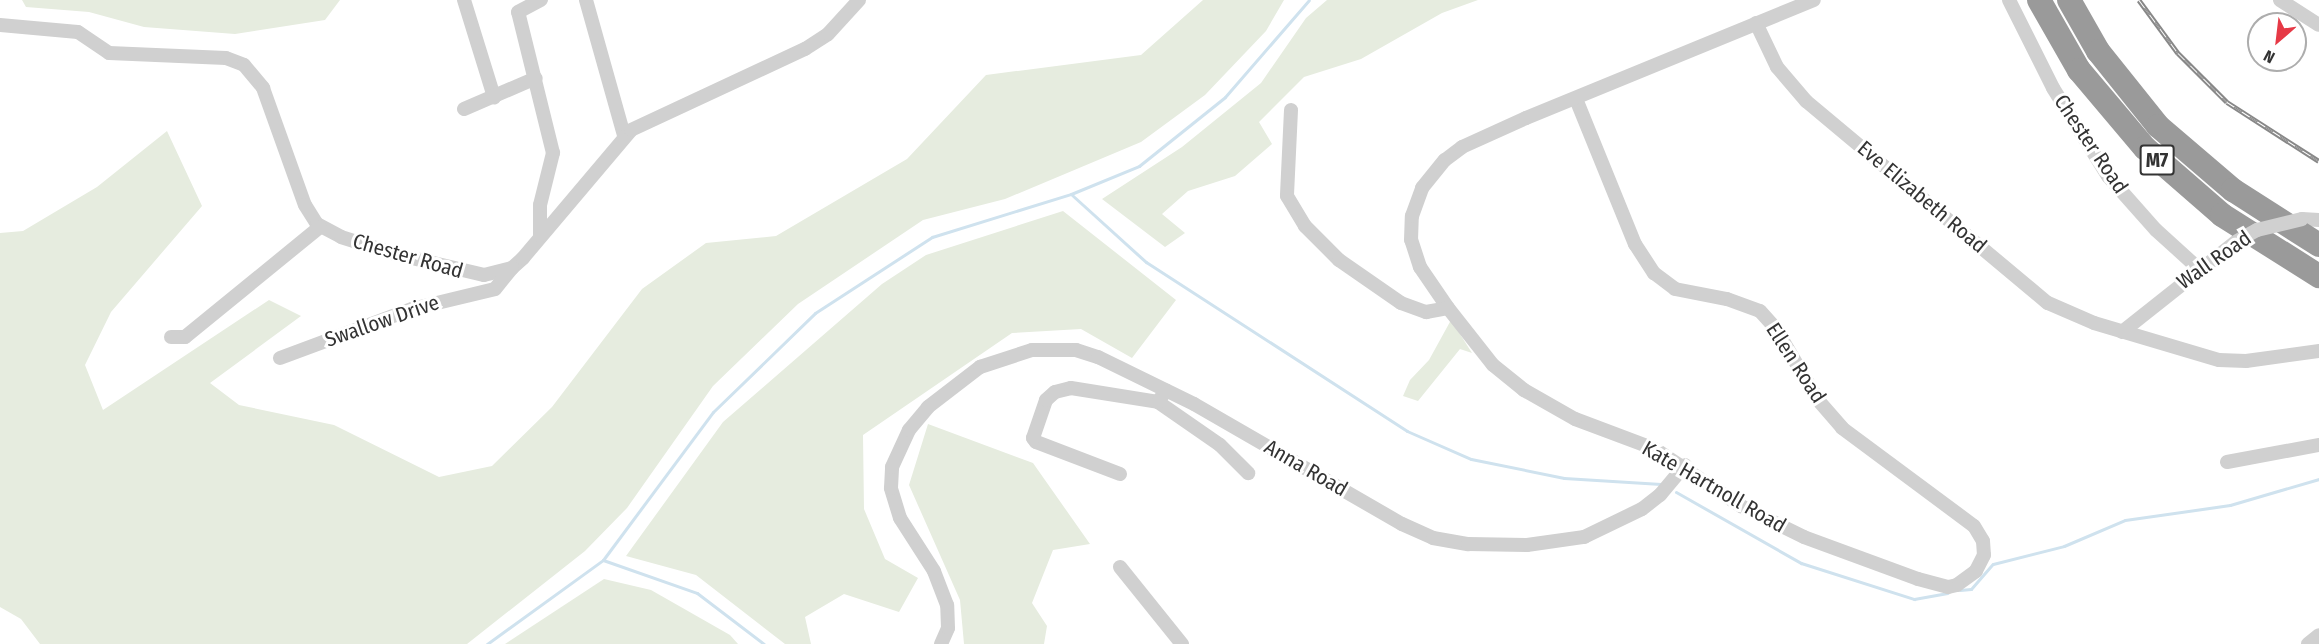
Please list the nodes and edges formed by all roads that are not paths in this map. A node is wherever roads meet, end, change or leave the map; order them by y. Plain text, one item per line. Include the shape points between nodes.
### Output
1 (464, 0) edge
2 (541, 0) edge
3 (586, 0) edge
4 (859, 0) edge
5 (1814, 0) edge
6 (2009, 0) edge
7 (2040, 0) edge
8 (2069, 0) edge
9 (2280, 0) edge
10 (515, 6) edge
11 (2, 22) edge
12 (1756, 23) junction
13 (2319, 25) edge
14 (536, 78) junction
15 (494, 97) junction
16 (1576, 99) junction
17 (464, 109) dead end
18 (1291, 110) dead end
19 (624, 135) junction
20 (2319, 220) edge
21 (320, 227) junction
22 (540, 236) junction
23 (2319, 245) edge
24 (512, 268) junction
25 (2199, 269) junction
26 (2319, 276) edge
27 (1448, 308) junction
28 (2122, 332) junction
29 (171, 337) dead end
30 (2319, 351) edge
31 (280, 358) dead end
32 (1162, 396) junction
33 (2319, 446) edge
34 (2227, 462) dead end
35 (1685, 465) junction
36 (1248, 473) dead end
37 (1120, 474) dead end
38 (1983, 542) joint
39 (1120, 567) dead end
40 (2319, 634) edge
41 (941, 644) edge
42 (1182, 644) edge
43 (2308, 644) edge

1 - 15 street
2 - 10 street
3 - 19 street
4 - 19 street via 828,34 805,49 645,121
5 - 12 street, Kate Hartnoll Road
6 - 25 street, Chester Road via 2053,88 2108,176 2156,230
7 - 26 highway, M7 via 2079,70 2145,148 2223,215
8 - 23 highway, M7 via 2098,51 2158,126 2233,190
9 - 13 street
10 - 14 street
11 - 21 street via 78,32 109,52 226,58 252,72 270,105 305,205
12 - 16 street, Kate Hartnoll Road
12 - 28 street, Eve Elizabeth Road via 1777,67 1806,101 2048,303
14 - 15 street
14 - 22 street via 554,153 540,205
15 - 17 street
16 - 27 street, Kate Hartnoll Road via 1462,147 1429,177 1412,216 1411,240 1420,267
16 - 38 street, Ellen Road via 1635,244 1654,273 1675,289 1745,304 1767,317 1818,400 1842,428 1963,517
18 - 27 street via 1287,196 1305,226 1339,260 1401,303 1425,312
19 - 22 street
20 - 25 street, Wall Road, bridge via 2302,219 2257,230
21 - 24 street, Chester Road via 341,237 461,272 484,275
21 - 29 street via 185,337
22 - 24 street
24 - 31 street, Swallow Drive via 495,289 412,309
25 - 28 street, Wall Road
27 - 35 street, Kate Hartnoll Road via 1493,365 1524,390 1575,419 1655,449
28 - 30 street, Eve Elizabeth Road via 2219,360 2246,361
32 - 35 street, Anna Road via 1402,524 1433,538 1468,544 1527,545 1584,537 1642,508 1660,495
32 - 36 street
32 - 37 street via 1071,388 1055,392 1046,400 1036,442
32 - 41 street, Anna Road via 1086,352 1032,350 980,367 928,407 901,443 892,467 891,488 900,518 942,590 948,618
33 - 34 street
35 - 38 street, Kate Hartnoll Road via 1741,506 1804,537 1948,587 1976,571 1984,555
39 - 42 street
40 - 43 street

